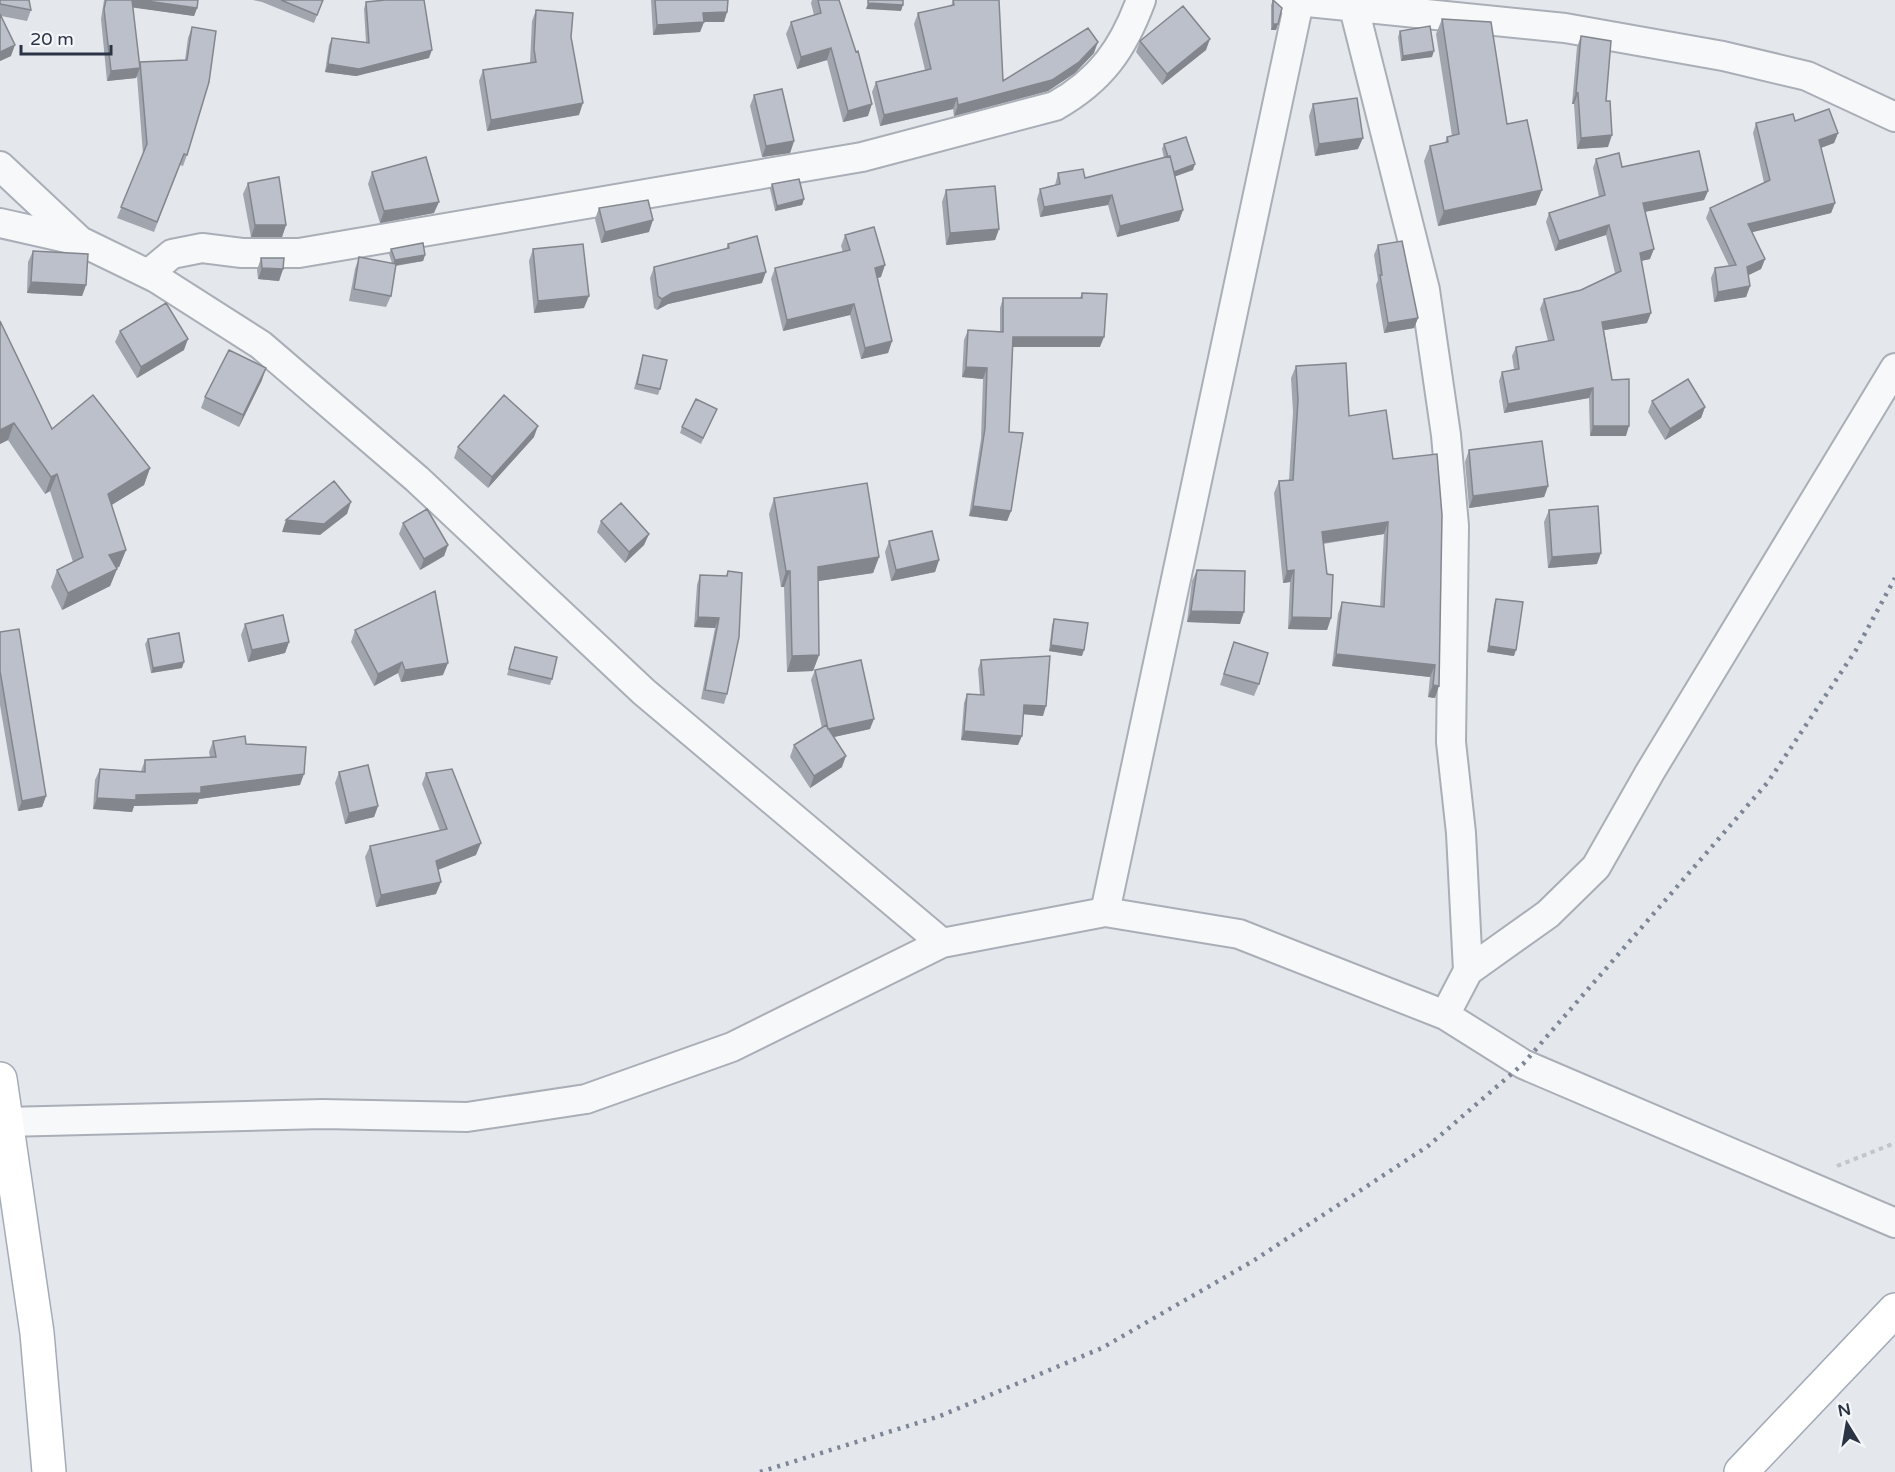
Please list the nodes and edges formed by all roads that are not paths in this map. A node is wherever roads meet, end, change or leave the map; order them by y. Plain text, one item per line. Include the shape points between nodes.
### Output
1 (1141, 0) edge
2 (1294, 1) edge
3 (1353, 4) edge
4 (1895, 117) edge
5 (0, 166) edge
6 (0, 224) edge
7 (80, 241) junction
8 (148, 274) junction
9 (1895, 368) edge
10 (1106, 912) junction
11 (942, 943) junction
12 (1468, 971) junction
13 (1445, 1015) junction
14 (0, 1081) edge
15 (5, 1122) junction
16 (1895, 1223) edge
17 (1895, 1310) edge
18 (50, 1472) edge
19 (1741, 1472) edge

1 - 8 street via 1109,65 1082,91 1055,106 862,157 299,253 202,248 172,254
2 - 3 street
2 - 10 street
3 - 4 street via 1565,28 1723,56 1807,76
3 - 12 street via 1425,290 1446,435 1454,526 1451,742 1461,832
5 - 7 street
6 - 7 street
7 - 8 street
8 - 11 street via 261,345 417,479 644,692
9 - 12 street via 1596,867 1548,914
10 - 11 street
10 - 13 street via 1239,934
11 - 15 street via 732,1047 586,1099 467,1117 323,1114
12 - 13 street
13 - 16 street via 1523,1064
14 - 15 main road
15 - 18 main road via 37,1333
17 - 19 main road

